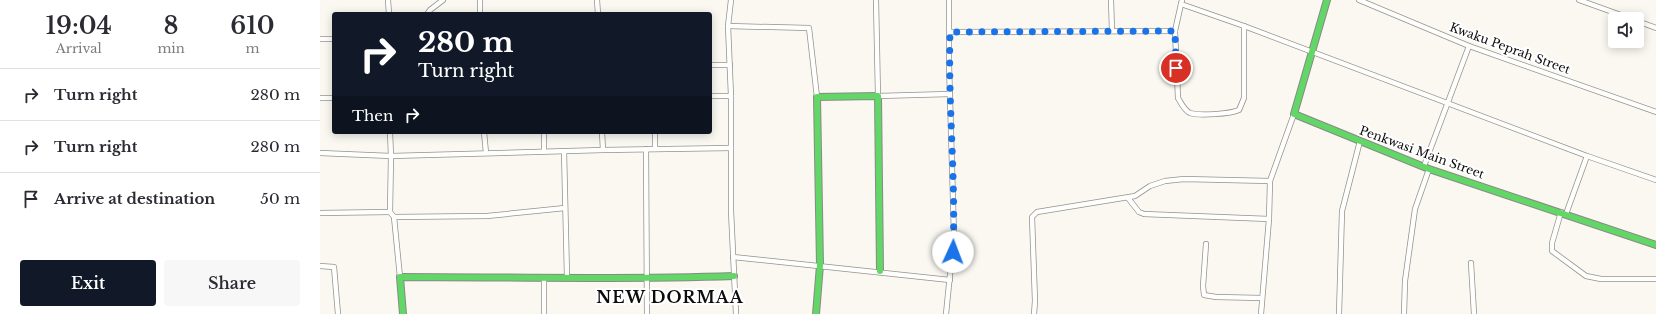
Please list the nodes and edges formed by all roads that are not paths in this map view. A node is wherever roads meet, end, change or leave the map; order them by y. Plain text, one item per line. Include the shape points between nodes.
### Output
1 (388, 0) edge
2 (443, 0) edge
3 (480, 0) edge
4 (598, 0) edge
5 (731, 0) edge
6 (876, 0) edge
7 (950, 0) edge
8 (1111, 0) edge
9 (1327, 0) edge
10 (1359, 0) edge
11 (1579, 0) edge
12 (1181, 2) edge
13 (389, 12) edge
14 (428, 12) edge
15 (480, 12) edge
16 (598, 12) edge
17 (1612, 12) edge
18 (1644, 24) edge
19 (728, 26) junction
20 (1244, 26) junction
21 (1656, 28) edge
22 (1112, 31) junction
23 (1175, 31) junction
24 (950, 32) junction
25 (320, 39) edge
26 (332, 39) edge
27 (1469, 46) junction
28 (1312, 53) junction
29 (730, 65) junction
30 (712, 66) edge
31 (950, 94) junction
32 (712, 96) edge
33 (731, 96) junction
34 (878, 96) junction
35 (817, 97) junction
36 (320, 98) edge
37 (332, 98) edge
38 (1448, 103) junction
39 (1656, 112) edge
40 (1294, 114) junction
41 (390, 134) edge
42 (484, 134) edge
43 (544, 134) edge
44 (602, 134) edge
45 (655, 134) edge
46 (1360, 141) junction
47 (731, 148) junction
48 (646, 149) junction
49 (655, 149) junction
50 (603, 150) junction
51 (544, 151) junction
52 (564, 151) junction
53 (320, 153) edge
54 (486, 153) junction
55 (391, 156) junction
56 (1586, 156) junction
57 (1427, 167) junction
58 (1656, 180) edge
59 (1270, 181) junction
60 (1128, 198) junction
61 (565, 208) junction
62 (390, 212) junction
63 (320, 213) edge
64 (1563, 213) junction
65 (394, 217) junction
66 (1270, 219) junction
67 (1206, 244) dead end
68 (1656, 245) edge
69 (734, 257) junction
70 (1472, 263) dead end
71 (820, 265) junction
72 (320, 266) edge
73 (880, 271) junction
74 (734, 276) junction
75 (400, 277) junction
76 (544, 277) junction
77 (567, 277) junction
78 (647, 279) junction
79 (1656, 279) edge
80 (950, 280) junction
81 (1262, 298) junction
82 (338, 314) edge
83 (403, 314) edge
84 (544, 314) edge
85 (647, 314) edge
86 (736, 314) edge
87 (816, 314) edge
88 (946, 314) edge
89 (1034, 314) edge
90 (1261, 314) edge
91 (1339, 314) edge
92 (1404, 314) edge
93 (1474, 314) edge

1 - 13 street
2 - 14 street
3 - 15 street
4 - 16 street
5 - 19 street
6 - 34 street
7 - 24 street
8 - 22 street
9 - 28 street
10 - 27 street, Kwaku Peprah Street
11 - 17 street
12 - 20 street
12 - 23 street
18 - 21 street
19 - 29 street
19 - 35 street via 809,28
20 - 23 street via 1244,98 1239,110 1221,113 1190,113 1182,107 1178,98
20 - 28 street
22 - 23 street
22 - 24 street
24 - 31 street
25 - 26 street
27 - 38 street
27 - 39 street, Kwaku Peprah Street
28 - 38 street
28 - 40 street
29 - 30 street
29 - 33 street
31 - 34 street
31 - 80 street via 954,235
32 - 33 street
33 - 47 street
34 - 35 street
34 - 73 street
35 - 71 street
36 - 37 street
38 - 56 street
38 - 57 street
40 - 46 street, Penkwasi Main Street
40 - 59 street
41 - 55 street
42 - 54 street
43 - 51 street
44 - 50 street
45 - 49 street
46 - 57 street, Penkwasi Main Street
46 - 91 street via 1342,211
47 - 49 street
47 - 69 street
48 - 49 street
48 - 50 street
48 - 78 street
50 - 52 street
51 - 52 street
51 - 54 street
52 - 61 street
53 - 55 street
54 - 55 street
55 - 62 street
56 - 58 street
56 - 64 street
57 - 64 street, Penkwasi Main Street
57 - 92 street via 1415,209 1405,281
59 - 60 street via 1165,181
59 - 66 street
60 - 66 street via 1139,212 1144,214
60 - 89 street via 1034,214
61 - 65 street via 486,216
61 - 77 street
62 - 63 street
62 - 65 street
64 - 68 street, Penkwasi Main Street
64 - 79 street via 1552,243 1552,251 1586,276 1601,279
65 - 75 street
66 - 81 street
67 - 81 street via 1204,295
69 - 71 street
69 - 74 street
70 - 93 street
71 - 73 street
71 - 87 street
72 - 82 street via 334,267
73 - 80 street
74 - 78 street
74 - 86 street
75 - 76 street
75 - 83 street
76 - 77 street
76 - 84 street
77 - 78 street
78 - 85 street
80 - 88 street
81 - 90 street

